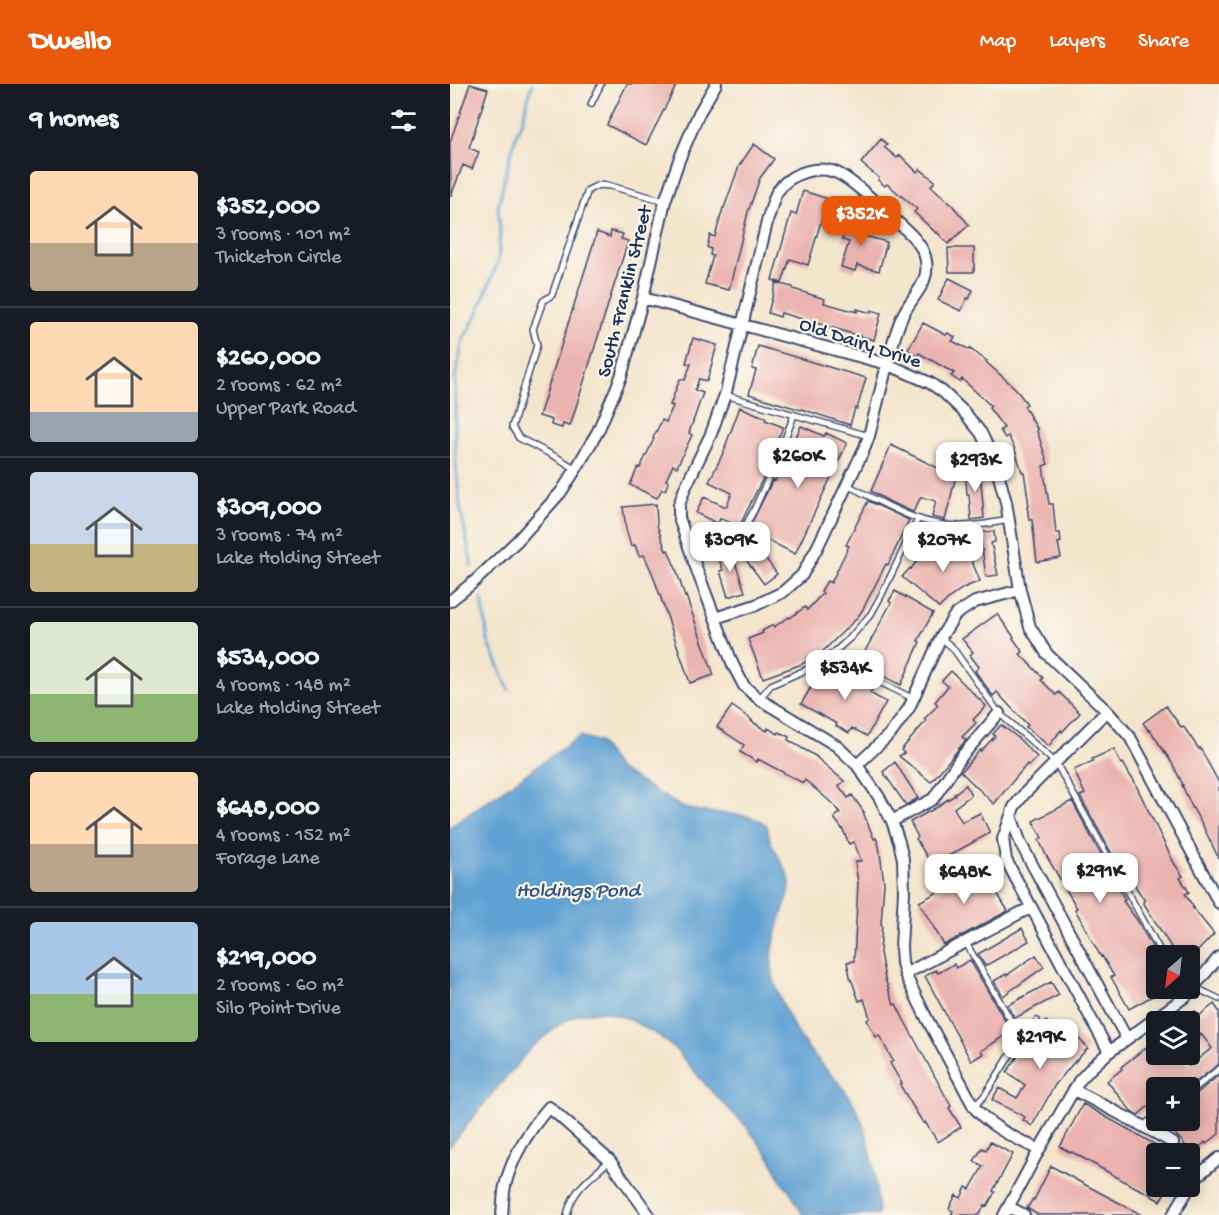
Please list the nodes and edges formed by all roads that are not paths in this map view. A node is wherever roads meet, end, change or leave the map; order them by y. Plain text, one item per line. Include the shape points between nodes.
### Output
1 (601, 84) edge
2 (716, 84) edge
3 (591, 104) dead end
4 (665, 201) junction
5 (643, 298) junction
6 (743, 325) junction
7 (887, 364) junction
8 (725, 395) junction
9 (794, 415) junction
10 (869, 436) junction
11 (576, 469) junction
12 (847, 485) junction
13 (918, 519) junction
14 (1008, 520) junction
15 (690, 551) junction
16 (1020, 590) junction
17 (450, 601) edge
18 (715, 618) junction
19 (941, 638) junction
20 (834, 653) junction
21 (759, 699) junction
22 (914, 699) junction
23 (1107, 711) junction
24 (999, 713) junction
25 (1056, 764) junction
26 (857, 765) junction
27 (1011, 816) junction
28 (892, 821) junction
29 (1219, 903) edge
30 (1032, 908) junction
31 (966, 943) junction
32 (1157, 945) edge
33 (1219, 957) edge
34 (905, 974) junction
35 (1200, 980) edge
36 (1200, 990) edge
37 (1176, 999) edge
38 (1219, 999) edge
39 (1037, 1021) dead end
40 (1020, 1038) junction
41 (1127, 1039) junction
42 (1109, 1052) junction
43 (1219, 1069) edge
44 (1200, 1084) edge
45 (1074, 1090) junction
46 (974, 1107) junction
47 (1144, 1125) joint
48 (1173, 1143) dead end
49 (1039, 1150) junction
50 (1219, 1158) edge
51 (610, 1161) junction
52 (1006, 1211) edge
53 (502, 1215) edge
54 (567, 1215) edge
55 (649, 1215) edge
56 (1024, 1215) edge
57 (1173, 1215) edge

1 - 3 lane
2 - 4 street, South Franklin Street via 699,113
4 - 5 street, South Franklin Street
4 - 11 lane via 610,186 588,190 552,295 543,302 533,329 537,345 512,427 519,438
5 - 6 street, Old Dairy Drive
5 - 11 street, South Franklin Street via 621,377 598,431
6 - 7 street, Old Dairy Drive
6 - 7 street via 777,192 788,180 804,172 825,169 859,188 916,240 926,258 927,274 902,315
6 - 8 street
7 - 10 street
7 - 14 street, Old Dairy Drive via 943,392 981,433 996,462
8 - 9 lane
8 - 15 street via 679,505 679,518
9 - 10 lane
9 - 15 lane via 742,532
10 - 12 street
11 - 17 street, South Franklin Street via 518,540
12 - 13 lane
12 - 18 street via 802,575 783,592
13 - 14 lane via 963,526
13 - 20 lane via 871,614
14 - 16 street, Old Dairy Drive
15 - 18 street
16 - 19 street via 975,602 955,615
16 - 23 street, Old Dairy Drive via 1030,627 1047,654
18 - 21 street via 733,666 744,686
19 - 22 street
19 - 24 lane via 952,647
20 - 21 lane via 817,665 771,685
20 - 22 lane via 845,665
21 - 26 street via 837,746
22 - 26 street via 892,732
23 - 25 street
23 - 29 street, Old Dairy Drive via 1130,736
24 - 25 lane
24 - 28 street via 962,756 933,799
25 - 27 street via 1025,793
25 - 32 lane
26 - 28 street
27 - 30 street via 1003,839 1005,860
27 - 41 street via 1021,844
28 - 34 street via 903,859 901,947
30 - 31 street
30 - 42 street
31 - 34 street
31 - 40 lane
33 - 35 street
34 - 46 street
36 - 38 lane
37 - 41 street
39 - 40 lane
40 - 46 lane
41 - 42 street
42 - 45 street
43 - 44 lane
45 - 47 street
45 - 49 street
46 - 49 street via 994,1126
47 - 48 street
49 - 52 street
50 - 57 street via 1195,1178
51 - 53 street via 549,1107 512,1162
51 - 54 lane via 578,1189
51 - 55 street
52 - 56 street

